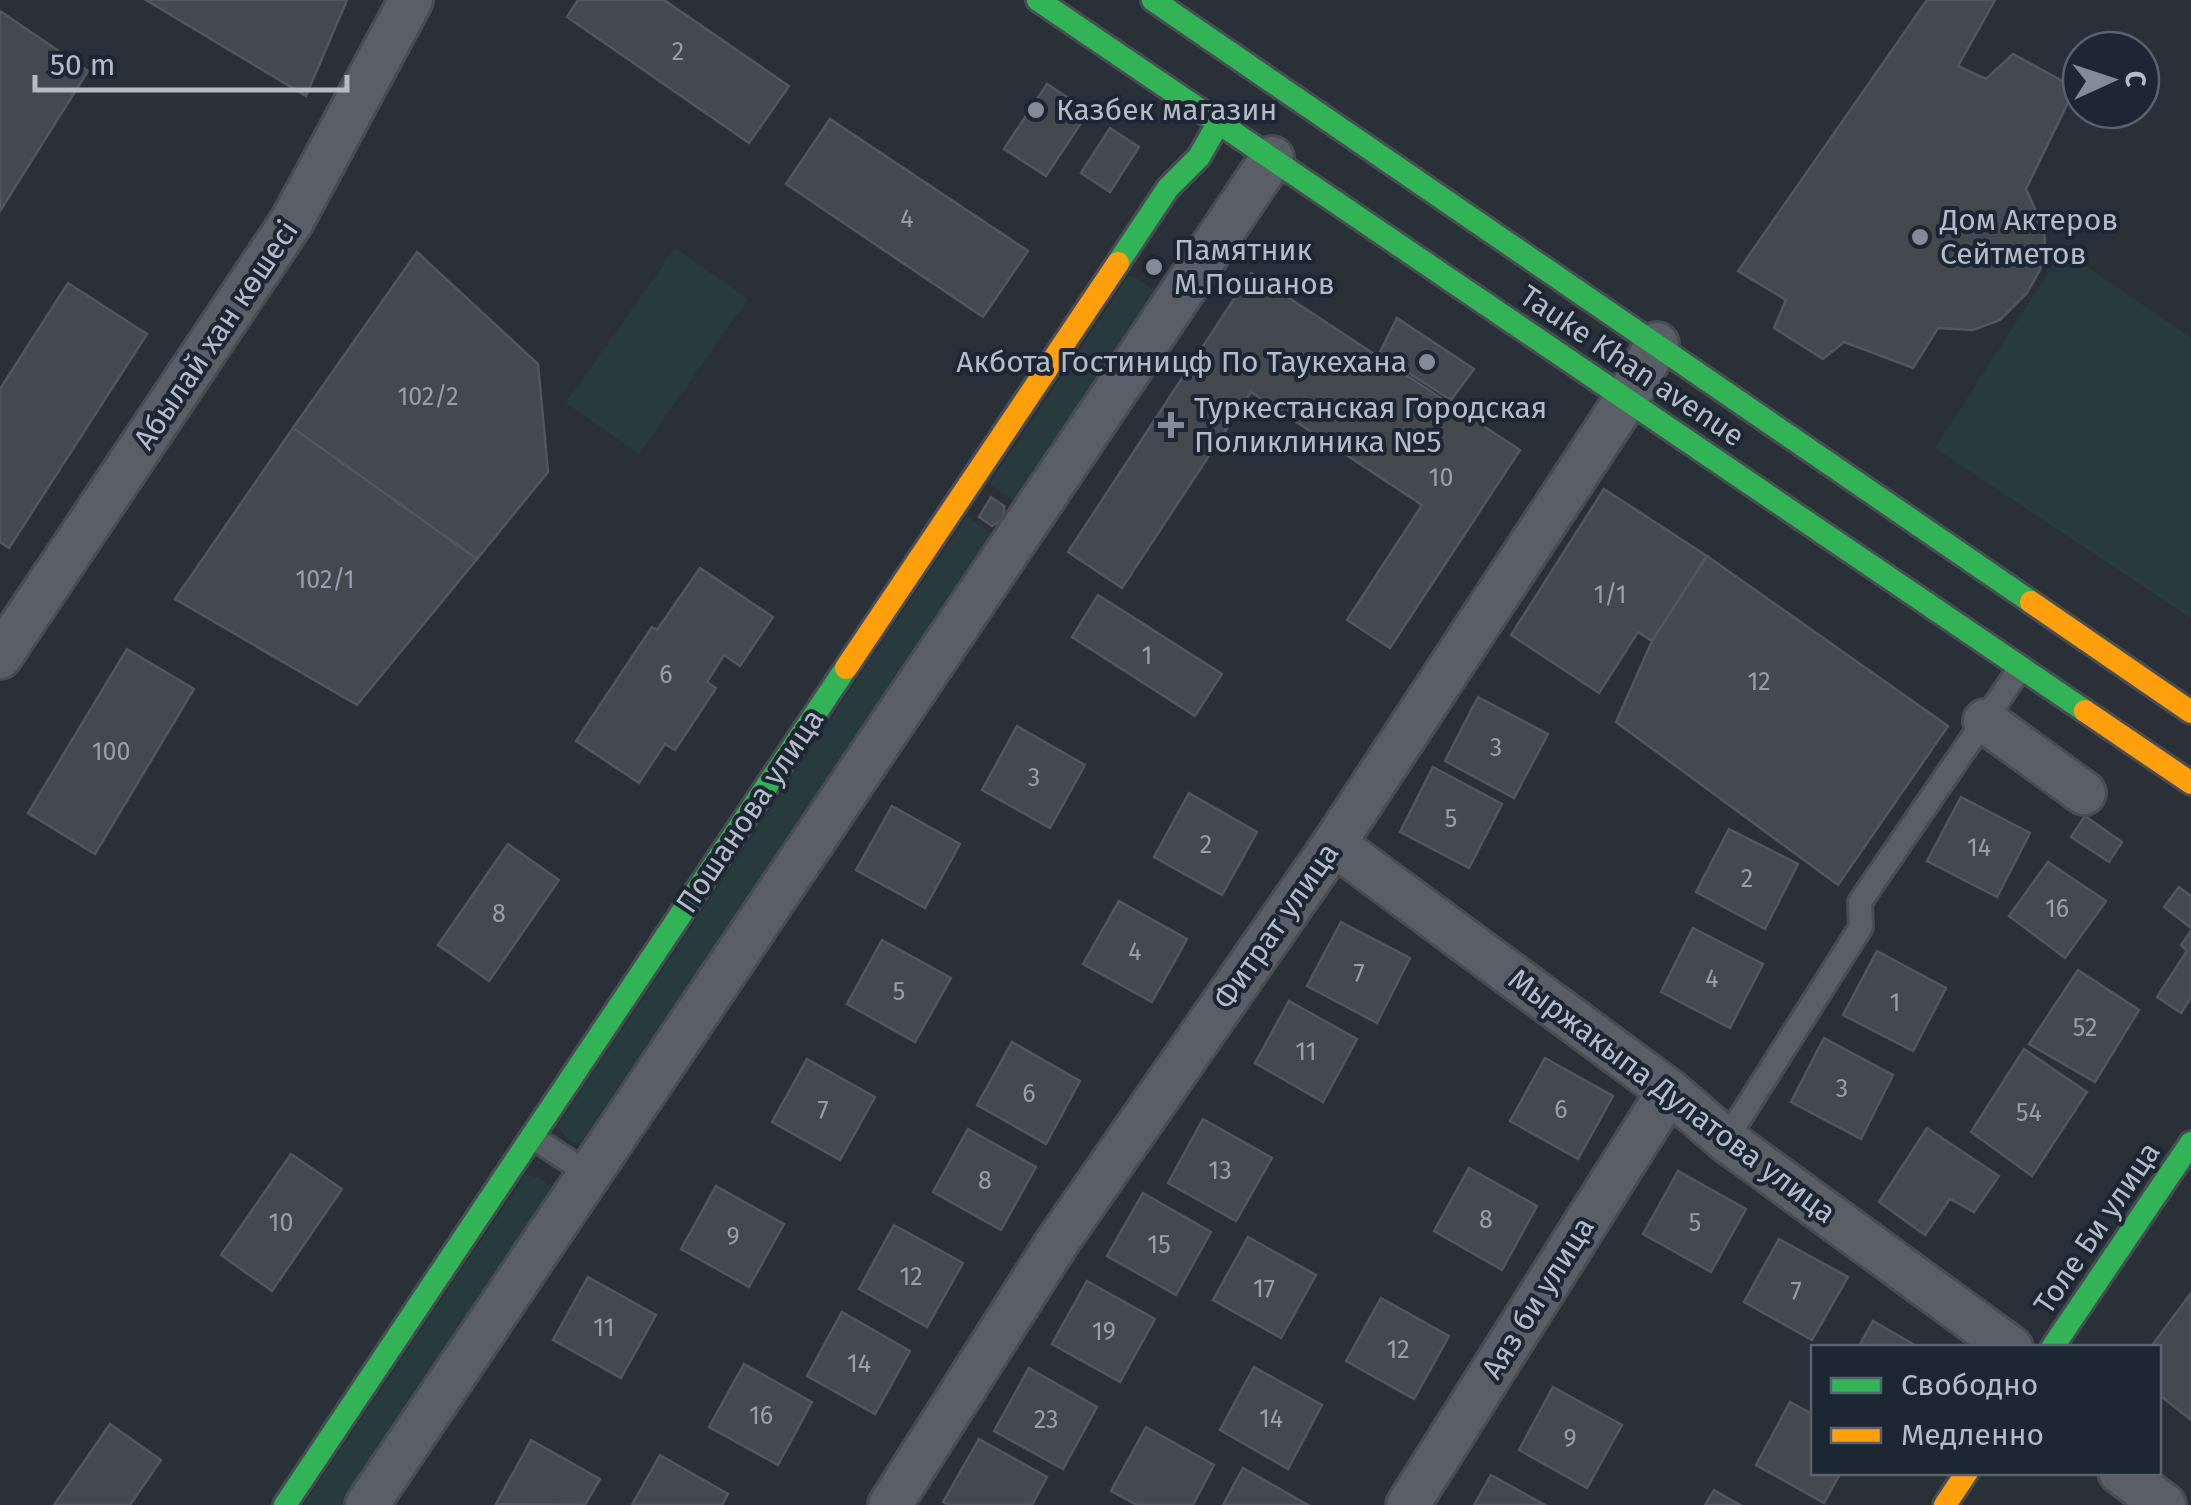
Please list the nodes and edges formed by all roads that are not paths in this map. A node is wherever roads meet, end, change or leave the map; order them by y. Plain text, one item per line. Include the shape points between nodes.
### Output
1 (412, 0) edge
2 (1038, 0) edge
3 (1153, 0) edge
4 (1219, 122) junction
5 (1272, 158) junction
6 (1657, 344) junction
7 (1627, 398) junction
8 (0, 657) edge
9 (2022, 667) junction
10 (2191, 712) edge
11 (1985, 721) junction
12 (2191, 783) edge
13 (2084, 793) dead end
14 (1334, 844) junction
15 (1668, 1092) junction
16 (532, 1137) junction
17 (1726, 1140) junction
18 (2191, 1142) edge
19 (589, 1174) junction
20 (2007, 1345) edge
21 (2054, 1345) edge
22 (1966, 1475) edge
23 (2124, 1475) edge
24 (377, 1501) edge
25 (285, 1505) edge
26 (890, 1505) edge
27 (1408, 1505) edge
28 (1946, 1505) edge
29 (2164, 1505) edge

1 - 8 street, Абылай хан көшесі via 292,221
2 - 4 street, Tauke Khan avenue
3 - 6 street, Tauke Khan avenue
4 - 5 street, Tauke Khan avenue
4 - 16 street, Пошанова улица via 1200,157 1168,188
5 - 7 street, Tauke Khan avenue
5 - 19 street
6 - 7 street, Фитрат улица
6 - 10 street, Tauke Khan avenue
7 - 9 street, Tauke Khan avenue
7 - 14 street, Фитрат улица
9 - 11 lane
9 - 12 street, Tauke Khan avenue
11 - 13 street
11 - 17 lane via 1860,902 1861,927
14 - 15 street, Мыржакыпа Дулатова улица
14 - 26 street, Фитрат улица via 1058,1241
15 - 17 street, Мыржакыпа Дулатова улица
15 - 27 street, Аяз би улица
16 - 19 lane
16 - 25 street, Пошанова улица
17 - 20 street, Мыржакыпа Дулатова улица
18 - 21 street, Толе Би улица
19 - 24 street
22 - 28 street
23 - 29 street

